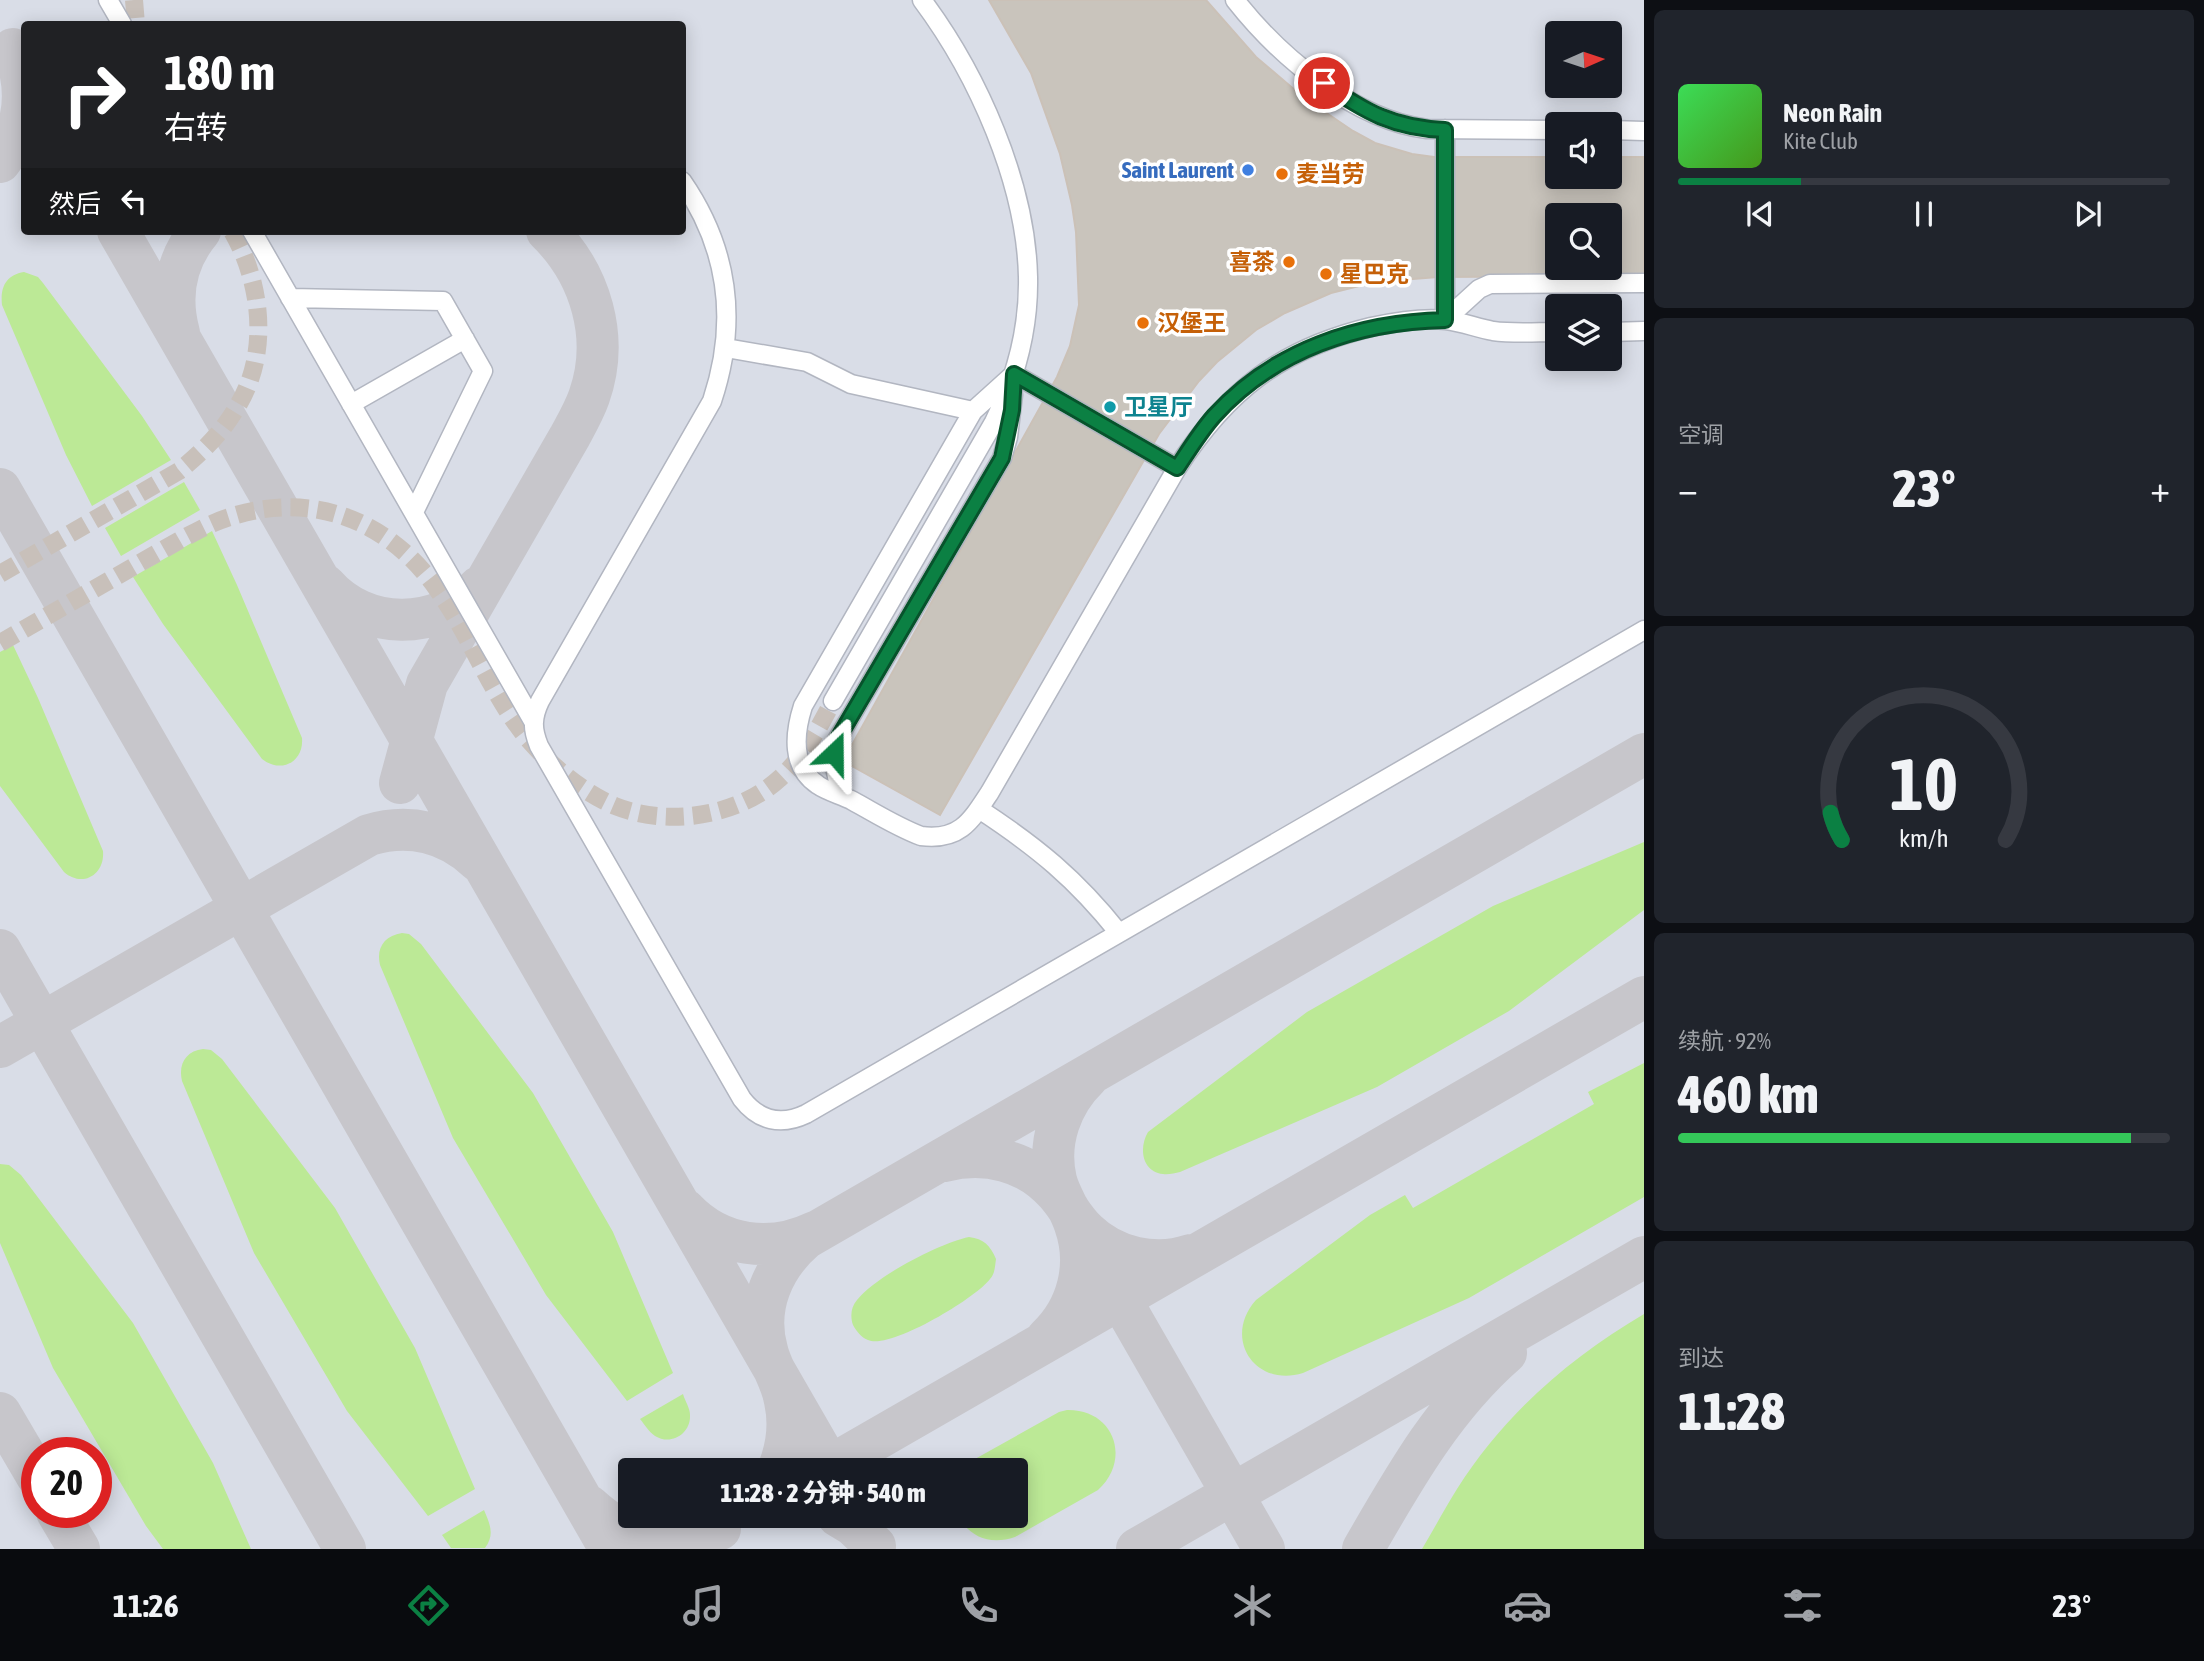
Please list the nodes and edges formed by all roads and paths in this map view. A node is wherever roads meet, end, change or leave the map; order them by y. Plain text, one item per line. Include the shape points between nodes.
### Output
1 (108, 0) edge
2 (922, 0) edge
3 (1235, 0) edge
4 (120, 21) edge
5 (1445, 130) junction
6 (1545, 130) edge
7 (1622, 130) edge
8 (1644, 131) edge
9 (686, 188) edge
10 (254, 235) edge
11 (1644, 283) edge
12 (290, 298) junction
13 (1445, 320) junction
14 (1622, 331) edge
15 (1644, 331) edge
16 (1545, 332) edge
17 (465, 339) junction
18 (726, 348) junction
19 (1014, 374) junction
20 (351, 404) junction
21 (973, 411) junction
22 (1177, 468) junction
23 (414, 512) junction
24 (1644, 630) edge
25 (833, 701) tunnel mouth
26 (533, 721) junction
27 (842, 795) junction
28 (979, 809) junction
29 (1119, 933) junction

1 - 4 lane
2 - 19 lane via 961,60 985,109 1015,194 1028,277 1024,331
3 - 5 lane via 1293,60 1344,97 1408,127
5 - 6 lane
5 - 13 lane
7 - 8 lane
9 - 18 lane via 706,220 721,265
10 - 12 lane
11 - 13 lane via 1490,284
12 - 17 lane via 443,301
12 - 20 lane
13 - 16 lane via 1494,331
13 - 22 lane via 1371,327 1298,353 1232,398
14 - 15 lane
17 - 20 lane
17 - 23 lane via 483,371
18 - 21 lane via 807,362 851,384
18 - 26 lane via 712,401 540,701
19 - 21 lane
19 - 22 lane
19 - 25 lane via 994,422
19 - 27 lane via 1002,458 837,740 834,767
20 - 23 lane
21 - 27 lane via 798,720 796,748 803,768 819,786
22 - 28 lane
23 - 26 lane
24 - 29 lane
26 - 29 lane via 539,746 729,1076 748,1108 764,1118 784,1121 806,1114
27 - 28 lane via 910,832 932,838 955,834
28 - 29 lane via 1064,871

